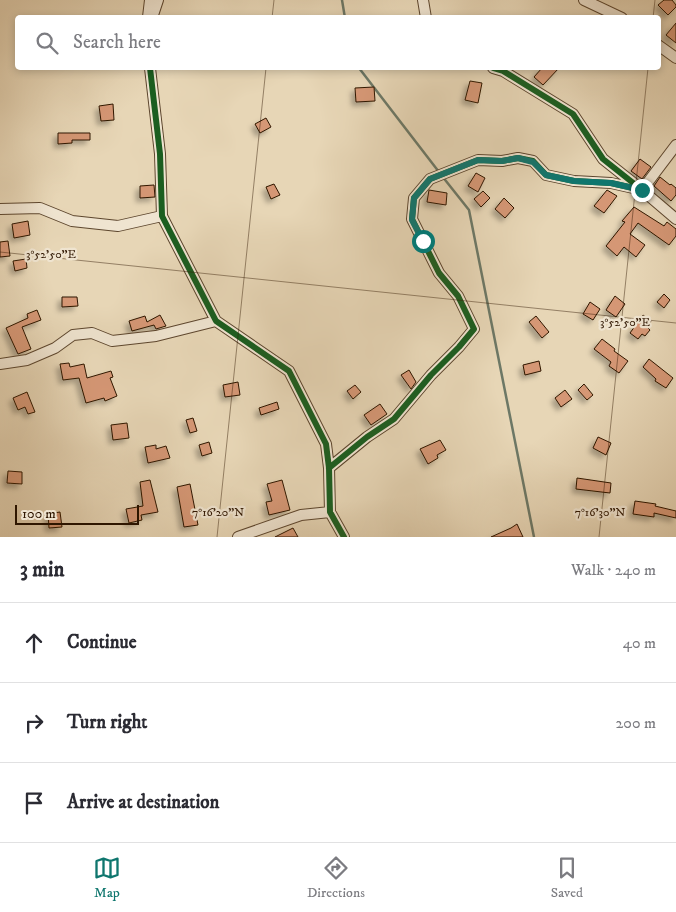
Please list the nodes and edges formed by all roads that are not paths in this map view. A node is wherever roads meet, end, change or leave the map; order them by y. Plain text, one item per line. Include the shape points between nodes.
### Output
1 (150, 0) edge
2 (158, 0) edge
3 (423, 0) edge
4 (584, 0) edge
5 (148, 15) edge
6 (153, 15) edge
7 (426, 15) edge
8 (616, 15) edge
9 (661, 47) edge
10 (676, 58) edge
11 (150, 70) edge
12 (500, 70) edge
13 (676, 145) edge
14 (642, 190) junction
15 (0, 209) edge
16 (162, 216) junction
17 (676, 219) edge
18 (216, 321) junction
19 (0, 364) edge
20 (329, 468) junction
21 (330, 512) junction
22 (238, 537) edge
23 (344, 537) edge

1 - 5 street
2 - 6 street
3 - 7 street
4 - 8 street
9 - 10 street
11 - 16 street via 160,154
12 - 14 street via 573,114 603,158
13 - 14 street
14 - 17 street
14 - 20 street via 546,175 533,162 518,158 478,160 430,179 414,198 412,220 439,273 458,296 474,329 394,419
15 - 16 street via 40,208 72,221 118,226
16 - 18 street
18 - 19 street via 156,336 112,341 92,332 73,335 55,348 27,360
18 - 20 street via 289,371 326,444
20 - 21 street
21 - 22 street via 301,515
21 - 23 street

